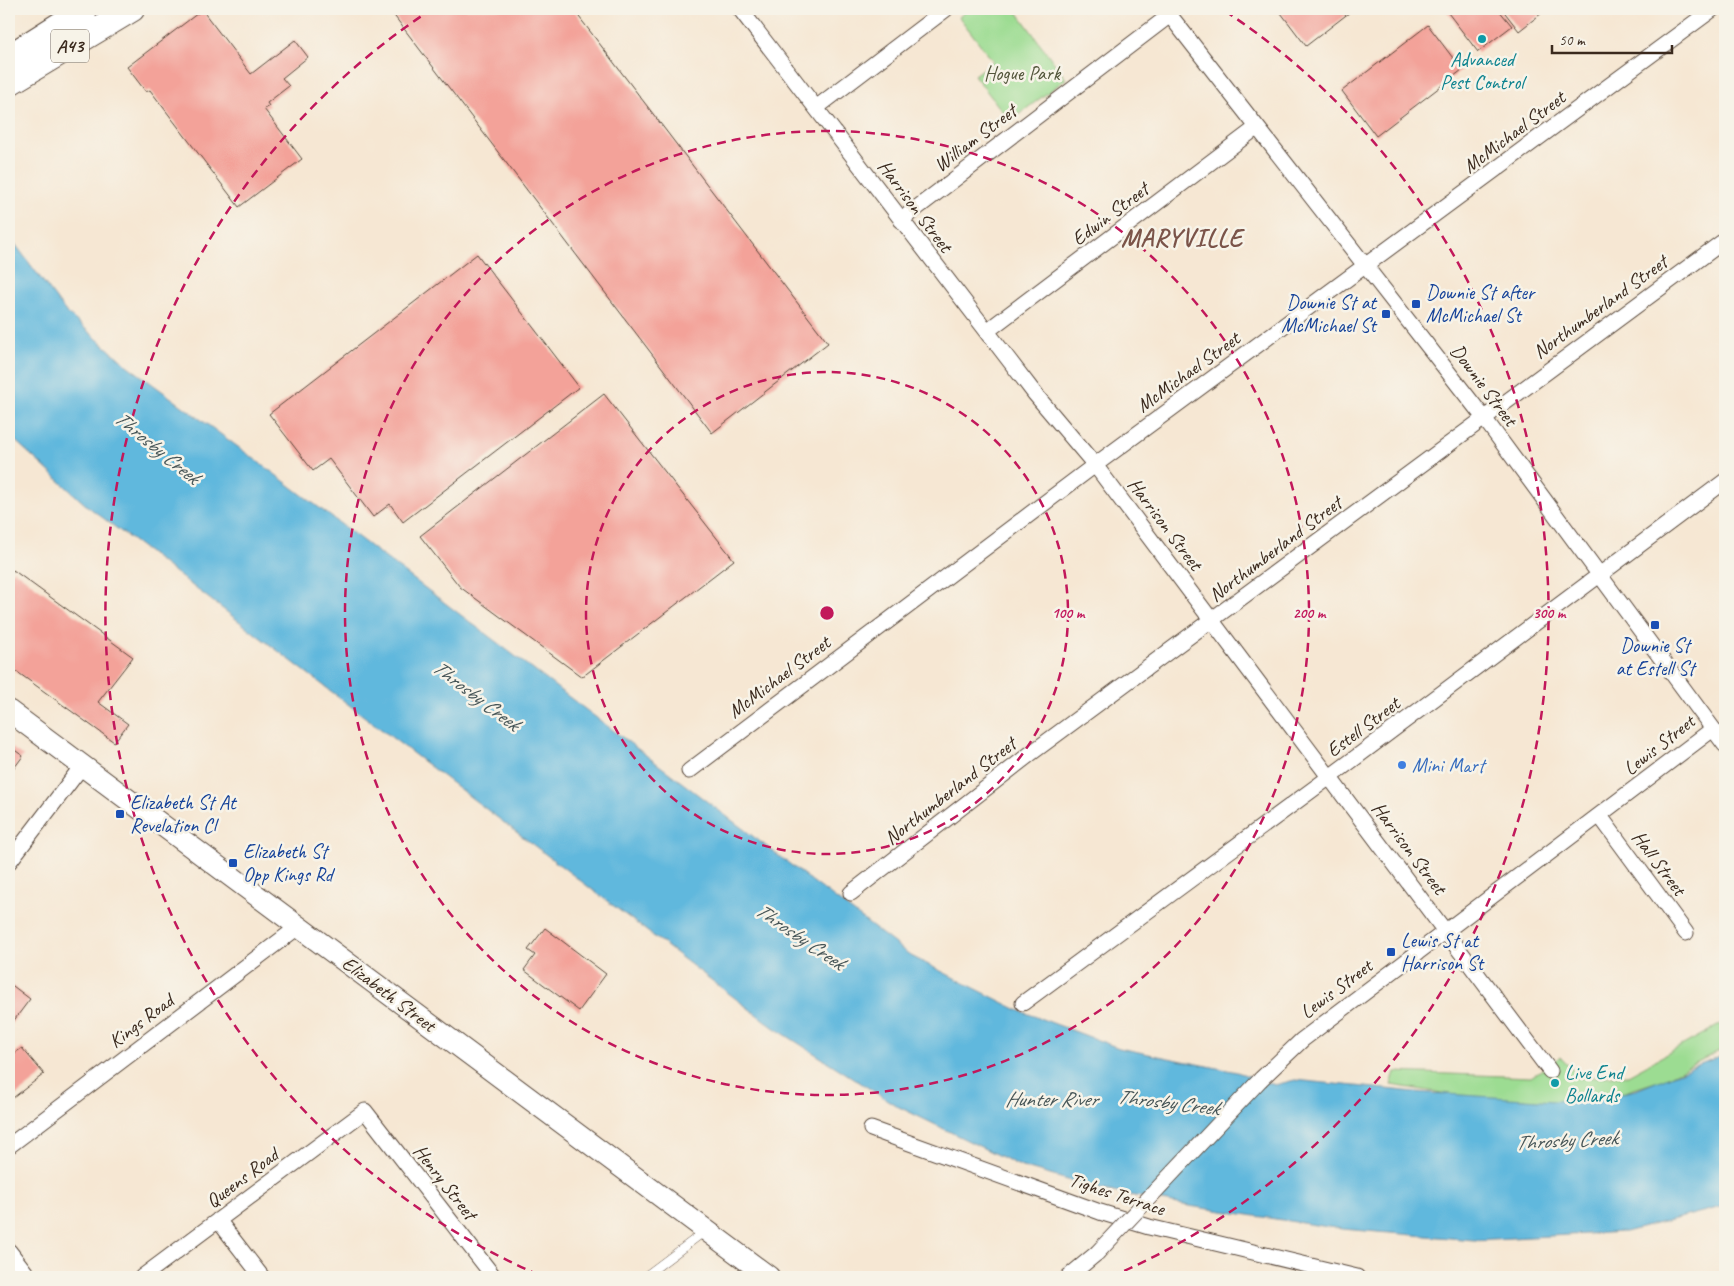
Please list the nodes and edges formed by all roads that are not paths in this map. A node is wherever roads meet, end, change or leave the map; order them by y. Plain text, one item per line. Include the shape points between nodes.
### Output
1 (85, 9) edge
2 (132, 9) edge
3 (740, 9) edge
4 (946, 9) edge
5 (1713, 9) edge
6 (1167, 12) edge
7 (9, 57) edge
8 (9, 83) edge
9 (816, 108) junction
10 (1256, 128) junction
11 (901, 220) junction
12 (1725, 240) edge
13 (1366, 266) junction
14 (987, 331) junction
15 (1484, 418) junction
16 (1095, 465) junction
17 (1725, 481) edge
18 (1600, 574) junction
19 (1213, 621) junction
20 (9, 711) edge
21 (1713, 729) junction
22 (1725, 745) edge
23 (82, 766) junction
24 (689, 771) dead end
25 (1331, 776) junction
26 (1600, 816) junction
27 (9, 862) edge
28 (851, 893) dead end
29 (298, 926) junction
30 (1446, 931) junction
31 (1686, 933) dead end
32 (1023, 1003) dead end
33 (1550, 1071) dead end
34 (365, 1111) joint
35 (871, 1129) dead end
36 (9, 1146) edge
37 (218, 1220) junction
38 (706, 1230) junction
39 (9, 1251) edge
40 (1083, 1268) edge
41 (29, 1277) edge
42 (142, 1277) edge
43 (262, 1277) edge
44 (494, 1277) edge
45 (644, 1277) edge
46 (769, 1277) edge
47 (1357, 1277) edge

1 - 7 highway, A43
2 - 8 highway, A43
3 - 9 street, Harrison Street
4 - 9 street
5 - 13 street, McMichael Street
6 - 10 street, Downie Street
6 - 11 street, William Street
9 - 11 street, Harrison Street
10 - 13 street, Downie Street
10 - 14 street, Edwin Street
11 - 14 street, Harrison Street
12 - 15 street, Northumberland Street
13 - 15 street, Downie Street
13 - 16 street, McMichael Street
14 - 16 street, Harrison Street
15 - 18 street, Downie Street
15 - 19 street, Northumberland Street
16 - 19 street, Harrison Street
16 - 24 street, McMichael Street
17 - 18 street, Estell Street
18 - 21 street, Downie Street
18 - 25 street, Estell Street
19 - 25 street, Harrison Street
19 - 28 street, Northumberland Street via 1030,754
20 - 23 main road, Elizabeth Street
21 - 22 street, Downie Street
21 - 26 street, Lewis Street
23 - 27 street
23 - 29 main road, Elizabeth Street
25 - 30 street, Harrison Street
25 - 32 street, Estell Street
26 - 30 street, Lewis Street
26 - 31 street, Hall Street
29 - 36 street, Kings Road
29 - 38 main road, Elizabeth Street
30 - 33 street, Harrison Street
30 - 40 street, Lewis Street, bridge via 1302,1040 1261,1079
34 - 37 street, Queens Road
34 - 44 street, Henry Street
35 - 47 street, Tighes Terrace via 1149,1227
37 - 42 street, Queens Road
37 - 43 street
38 - 45 lane
38 - 46 main road, Elizabeth Street
39 - 41 street

